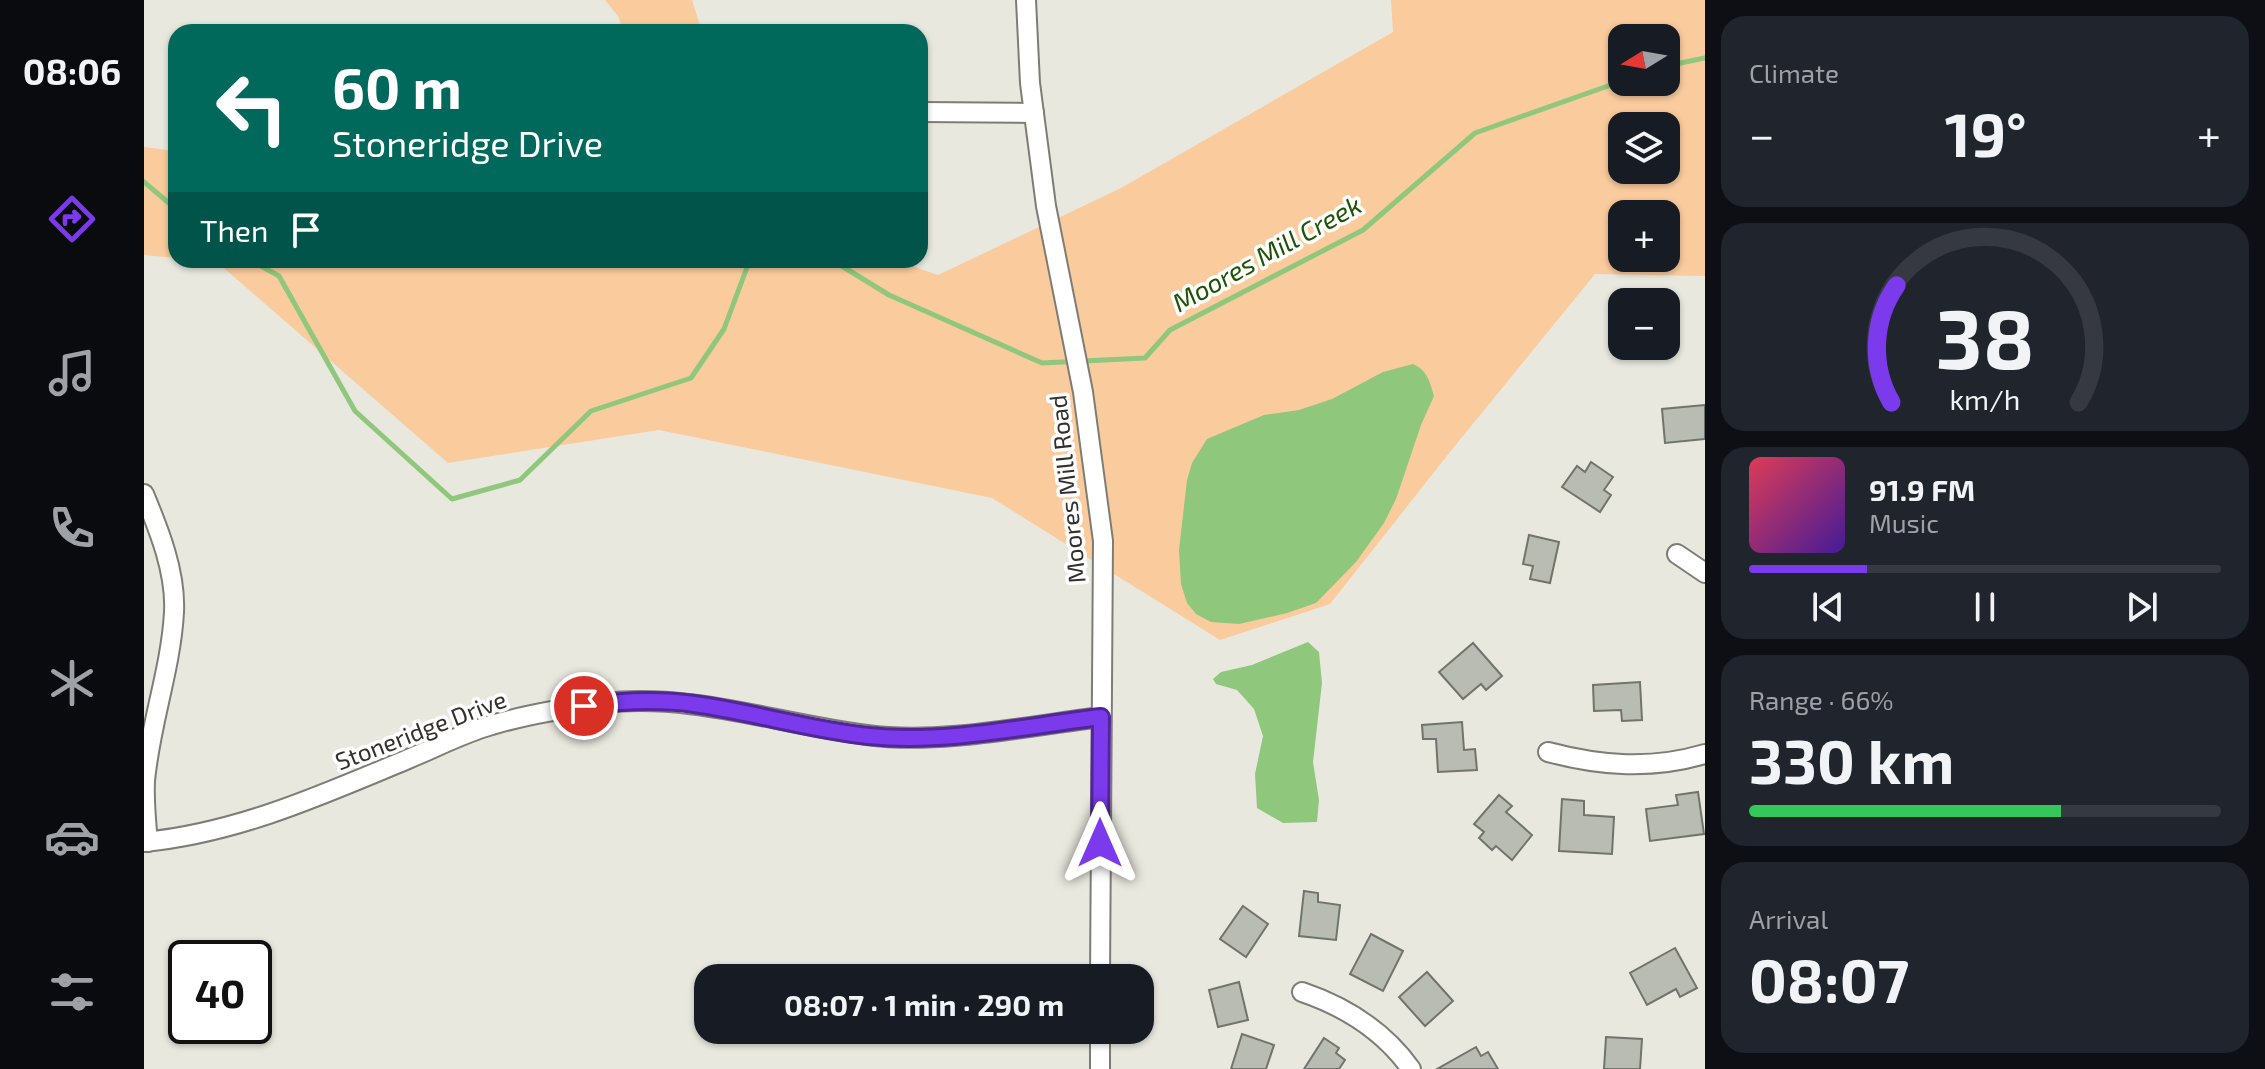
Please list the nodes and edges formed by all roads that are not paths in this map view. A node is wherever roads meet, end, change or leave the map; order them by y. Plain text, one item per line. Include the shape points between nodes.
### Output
1 (1026, 0) edge
2 (928, 112) edge
3 (1034, 113) junction
4 (144, 494) edge
5 (1677, 554) dead end
6 (1705, 573) edge
7 (1101, 717) junction
8 (1548, 752) dead end
9 (1705, 754) edge
10 (146, 842) edge
11 (1100, 964) edge
12 (1302, 992) dead end
13 (1100, 1044) edge
14 (1100, 1069) edge
15 (1411, 1069) edge

1 - 3 street, Moores Mill Road
2 - 3 street
3 - 7 street, Moores Mill Road via 1103,541
4 - 10 street via 171,575 174,610 145,782
5 - 6 street
7 - 10 street, Stoneridge Drive via 902,738 693,704 607,703 488,726 291,808
7 - 11 street, Moores Mill Road
8 - 9 street via 1621,766
12 - 15 street via 1366,1023
13 - 14 street

